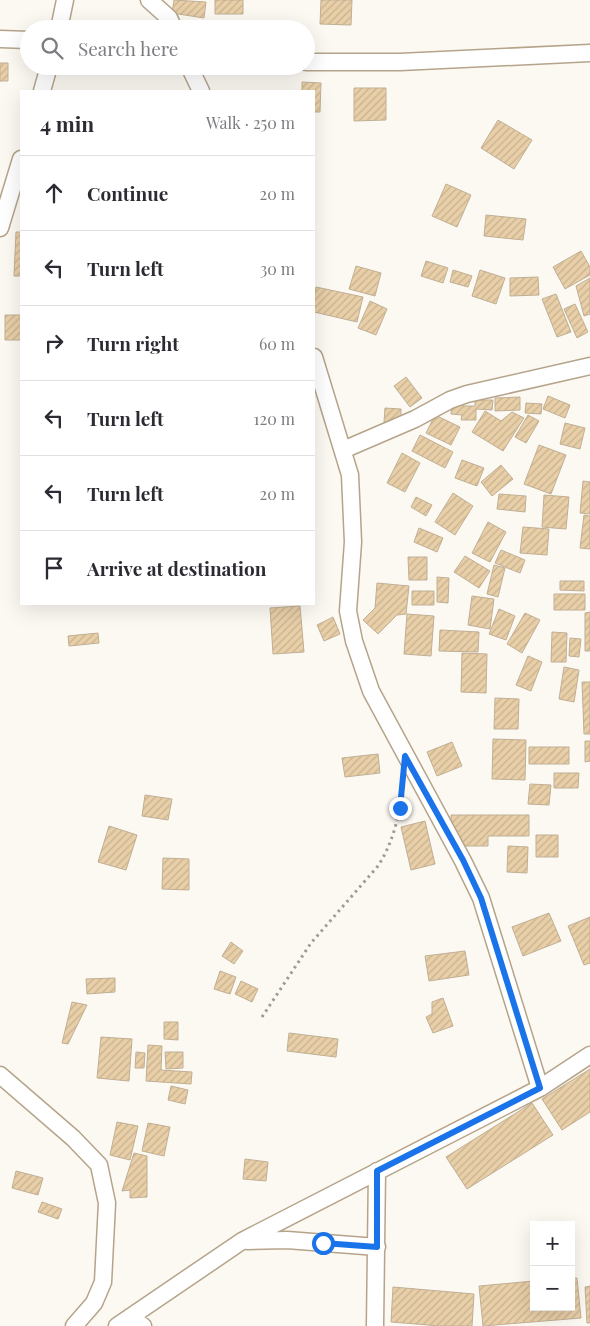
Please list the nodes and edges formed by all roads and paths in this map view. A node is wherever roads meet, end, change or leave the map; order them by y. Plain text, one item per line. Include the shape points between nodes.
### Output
1 (65, 0) edge
2 (149, 0) edge
3 (61, 20) edge
4 (171, 20) edge
5 (0, 40) edge
6 (20, 40) edge
7 (590, 53) edge
8 (315, 62) edge
9 (47, 75) edge
10 (193, 75) edge
11 (42, 90) edge
12 (201, 90) edge
13 (20, 162) edge
14 (0, 228) edge
15 (315, 360) edge
16 (590, 366) edge
17 (343, 450) junction
18 (405, 756) junction
19 (262, 1017) dead end
20 (590, 1055) edge
21 (0, 1075) edge
22 (540, 1088) junction
23 (377, 1171) junction
24 (242, 1241) junction
25 (377, 1247) junction
26 (130, 1323) edge
27 (74, 1326) edge
28 (375, 1326) edge

1 - 3 street
2 - 4 street
5 - 6 street
7 - 8 street via 400,62
9 - 11 street
10 - 12 street
13 - 14 street
15 - 17 street
16 - 17 street via 467,394
17 - 18 street via 350,475 353,542 348,611 354,641 371,691
18 - 19 path via 400,808 387,852 311,943
18 - 22 street via 481,898
20 - 22 street
21 - 27 street via 74,1138 99,1165 106,1204 103,1282 94,1303
22 - 23 street
23 - 24 street
23 - 25 street
24 - 25 street via 287,1240
24 - 26 street
25 - 28 street

